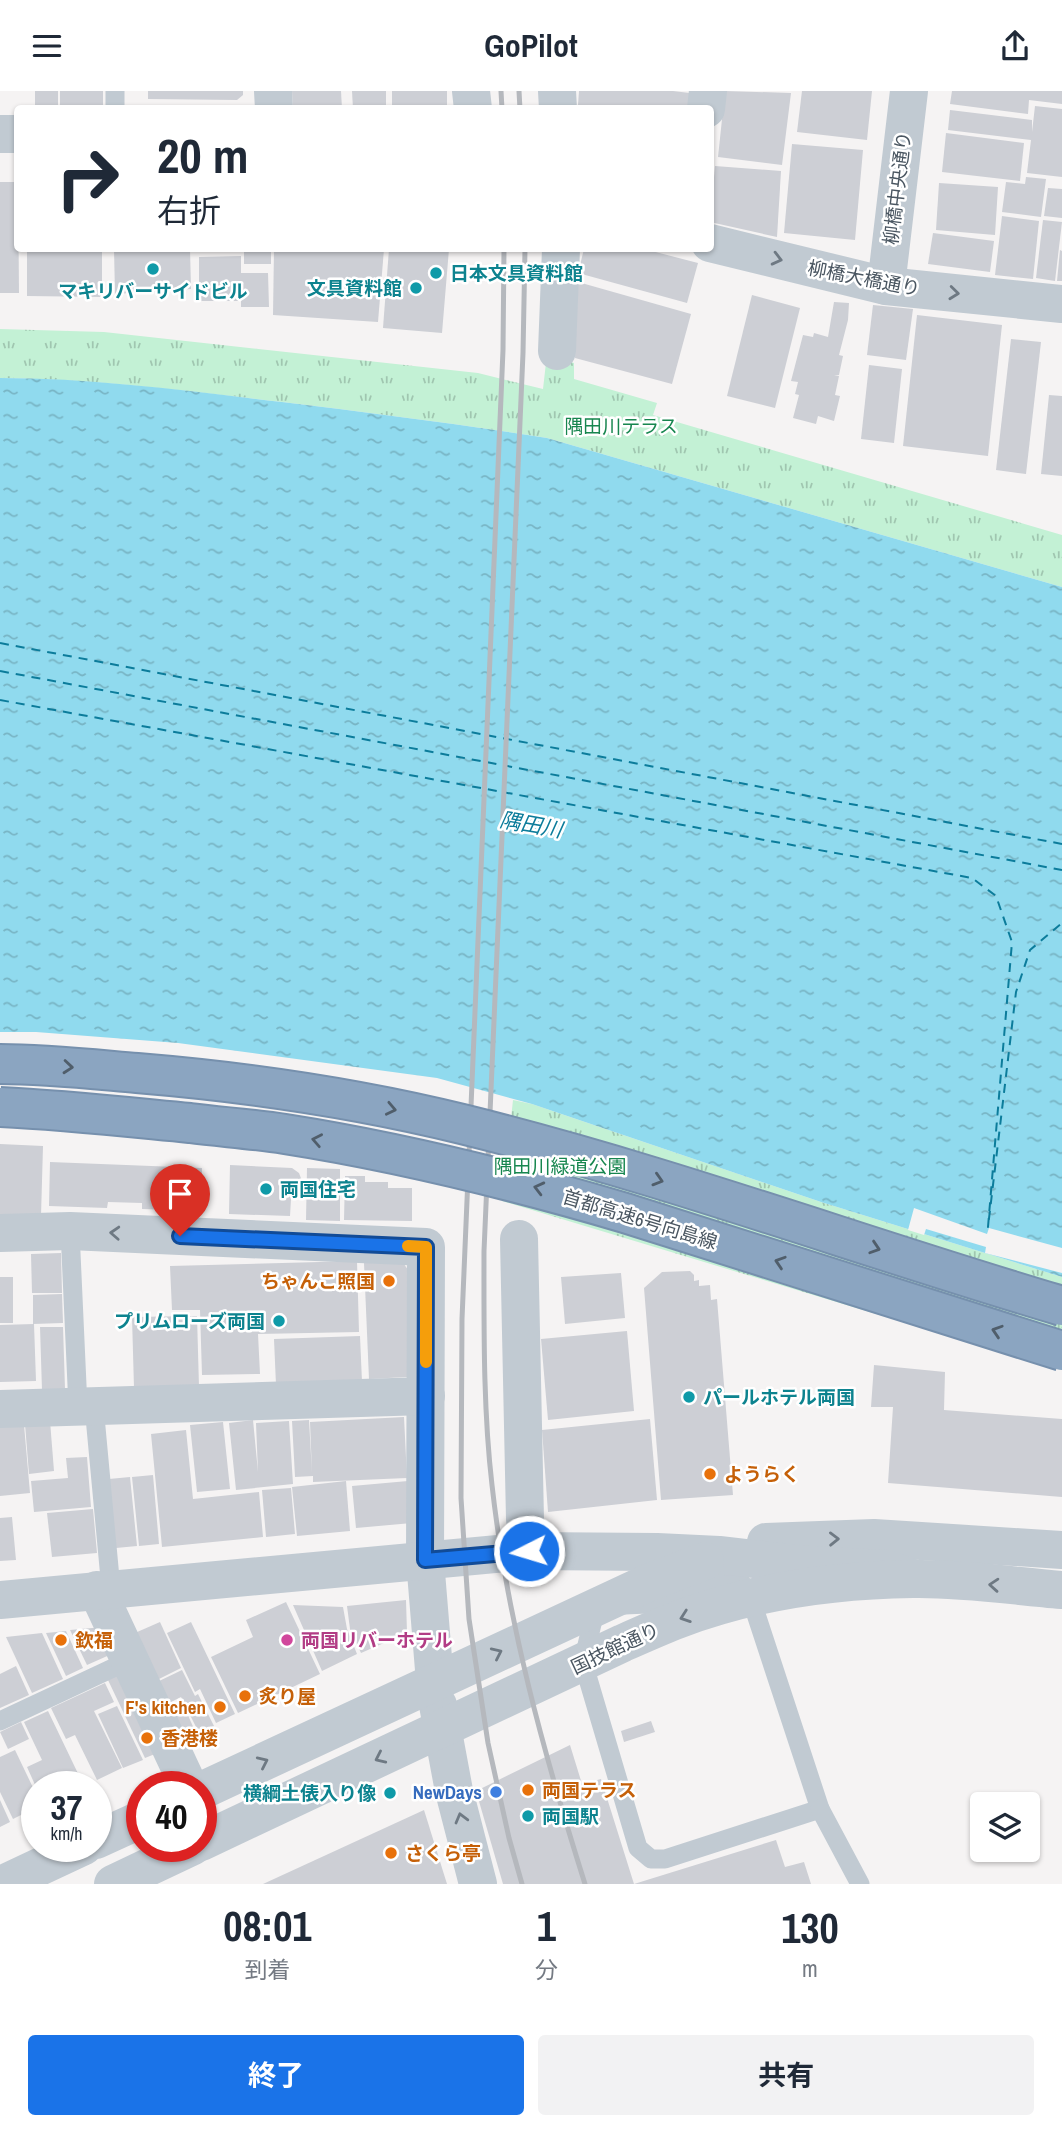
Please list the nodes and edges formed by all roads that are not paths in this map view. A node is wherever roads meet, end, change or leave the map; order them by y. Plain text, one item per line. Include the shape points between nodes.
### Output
1 (909, 91) edge
2 (714, 244) edge
3 (561, 252) edge
4 (886, 286) junction
5 (1062, 304) edge
6 (556, 351) dead end
7 (0, 1064) edge
8 (0, 1107) edge
9 (71, 1231) junction
10 (0, 1233) edge
11 (519, 1239) dead end
12 (1062, 1306) edge
13 (1062, 1351) edge
14 (426, 1396) junction
15 (86, 1406) junction
16 (0, 1409) edge
17 (765, 1542) junction
18 (1062, 1550) edge
19 (529, 1551) junction
20 (657, 1552) junction
21 (719, 1555) junction
22 (425, 1560) junction
23 (915, 1579) junction
24 (104, 1590) junction
25 (1062, 1590) edge
26 (751, 1599) junction
27 (0, 1600) edge
28 (597, 1606) junction
29 (130, 1660) junction
30 (583, 1662) junction
31 (435, 1682) junction
32 (0, 1721) edge
33 (442, 1729) junction
34 (181, 1771) edge
35 (217, 1784) edge
36 (820, 1809) junction
37 (217, 1834) edge
38 (50, 1862) edge
39 (162, 1862) edge
40 (125, 1881) edge
41 (3, 1884) edge
42 (478, 1884) edge
43 (860, 1884) edge

1 - 4 street, 柳橋中央通り
2 -> 4 street, 柳橋大橋通り
3 - 6 street
4 -> 5 street, 柳橋大橋通り
7 -> 12 highway, bridge via 196,1078 460,1123 640,1174
13 -> 8 highway, 首都高速6号向島線, bridge via 625,1213 457,1169 282,1133
9 - 10 street
14 -> 9 street via 426,1247
9 - 15 lane
11 - 19 street
14 - 15 street
14 - 22 street
15 - 16 street
15 - 24 lane
17 -> 18 street via 874,1538
17 - 20 street
17 - 21 street
19 - 20 street
19 - 22 street
20 - 21 street
21 - 23 street via 887,1569
21 - 26 lane
21 - 28 street
22 - 24 street
22 - 31 street
25 -> 23 street, 国技館通り
23 - 26 street, 国技館通り via 848,1582
24 - 27 street
24 - 29 street
26 - 28 lane via 743,1586 727,1578 707,1580 651,1604
26 -> 30 street, 国技館通り via 676,1620
26 - 36 lane
28 - 30 lane
31 -> 28 street
29 - 32 lane
29 - 34 street
30 - 33 street, 国技館通り
30 - 36 lane via 638,1848 652,1859
31 - 33 street
35 -> 31 street
33 -> 37 street, 国技館通り
42 -> 33 street
36 - 43 lane
38 - 41 street
39 - 40 street

